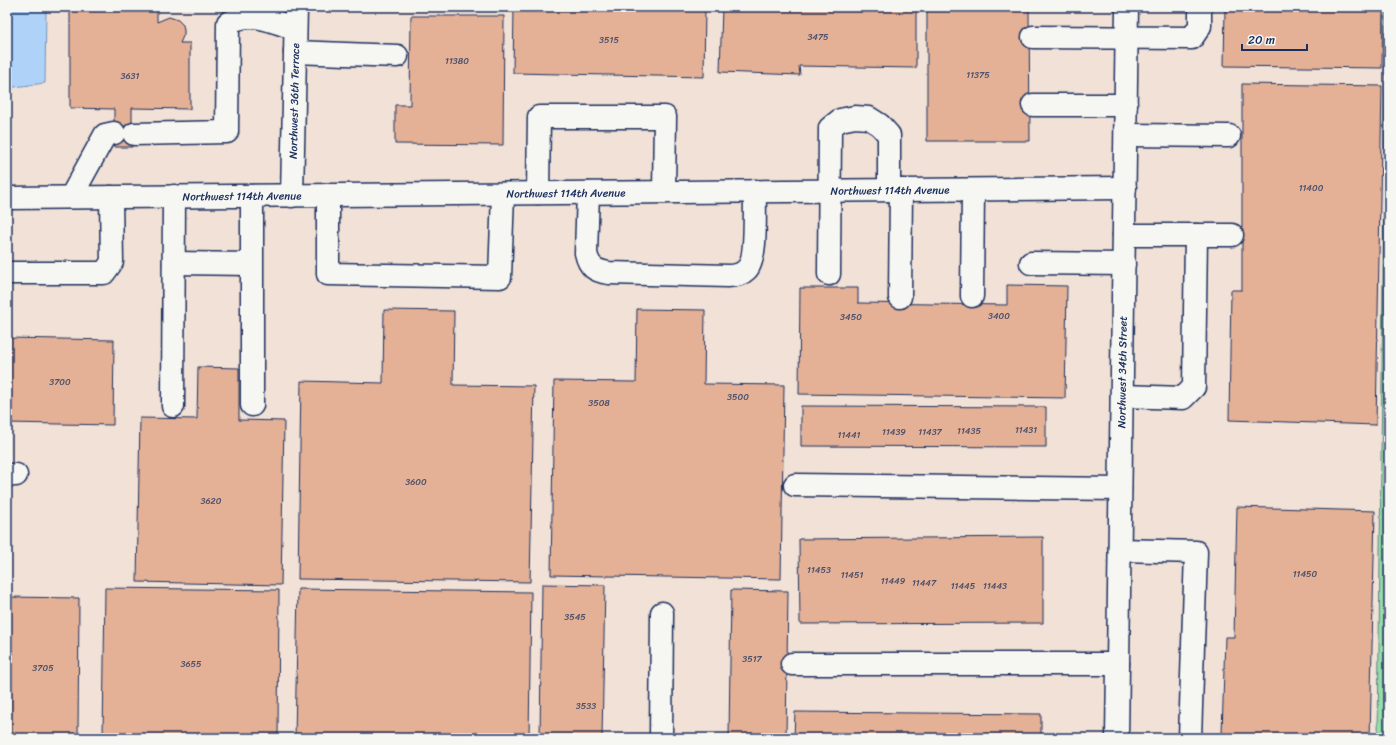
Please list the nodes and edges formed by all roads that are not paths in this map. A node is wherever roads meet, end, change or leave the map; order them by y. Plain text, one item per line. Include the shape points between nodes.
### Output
1 (296, 7) edge
2 (1127, 7) edge
3 (1200, 7) edge
4 (296, 29) junction
5 (1033, 37) dead end
6 (1127, 37) junction
7 (295, 52) junction
8 (397, 56) dead end
9 (1033, 105) dead end
10 (1126, 105) junction
11 (1126, 135) junction
12 (1229, 136) dead end
13 (1125, 188) junction
14 (895, 190) junction
15 (973, 190) junction
16 (755, 191) junction
17 (830, 191) junction
18 (664, 192) junction
19 (538, 193) junction
20 (588, 193) junction
21 (503, 194) junction
22 (328, 195) junction
23 (174, 196) junction
24 (252, 196) junction
25 (292, 196) junction
26 (71, 197) junction
27 (112, 197) junction
28 (7, 198) edge
29 (1124, 235) junction
30 (1196, 235) junction
31 (1232, 235) dead end
32 (174, 263) junction
33 (1031, 263) dead end
34 (251, 264) junction
35 (1124, 264) junction
36 (7, 273) edge
37 (829, 274) dead end
38 (972, 296) dead end
39 (900, 297) dead end
40 (1122, 396) junction
41 (252, 405) dead end
42 (173, 406) dead end
43 (795, 484) dead end
44 (1120, 489) junction
45 (1120, 550) junction
46 (662, 613) dead end
47 (792, 664) dead end
48 (1118, 664) junction
49 (661, 738) edge
50 (1117, 738) edge
51 (1190, 738) edge

1 - 4 street, Northwest 36th Terrace
2 - 6 street, Northwest 34th Street
3 - 6 street via 1200,26 1192,38
4 - 7 street, Northwest 36th Terrace
4 - 26 street via 257,17 244,17 228,23 228,132 118,134
5 - 6 street
6 - 10 street, Northwest 34th Street
7 - 8 street
7 - 25 street, Northwest 36th Terrace
9 - 10 street
10 - 11 street, Northwest 34th Street
11 - 12 street
11 - 13 street, Northwest 34th Street
13 - 15 street, Northwest 114th Avenue
13 - 29 street, Northwest 34th Street
14 - 15 street, Northwest 114th Avenue
14 - 17 street, Northwest 114th Avenue
14 - 17 street via 889,135 869,118 855,117 840,120 830,128
14 - 39 street
15 - 38 street
16 - 17 street, Northwest 114th Avenue
16 - 18 street, Northwest 114th Avenue
16 - 20 street via 754,253 746,271 737,276 599,271 587,261
17 - 37 street
18 - 19 street via 665,117 539,117
18 - 20 street, Northwest 114th Avenue
19 - 20 street, Northwest 114th Avenue
19 - 21 street, Northwest 114th Avenue
21 - 22 street, Northwest 114th Avenue
21 - 22 street via 500,277 328,274
22 - 25 street, Northwest 114th Avenue
23 - 24 street, Northwest 114th Avenue
23 - 27 street, Northwest 114th Avenue
23 - 32 street
24 - 25 street, Northwest 114th Avenue
24 - 34 street
26 - 27 street, Northwest 114th Avenue
26 - 28 street, Northwest 114th Avenue
27 - 36 street via 112,262 104,273
29 - 30 street
29 - 35 street, Northwest 34th Street
30 - 31 street
30 - 40 street via 1194,387 1183,398
32 - 34 street
32 - 42 street
33 - 35 street
34 - 41 street
35 - 40 street, Northwest 34th Street
40 - 44 street, Northwest 34th Street
43 - 44 street
44 - 45 street, Northwest 34th Street
45 - 48 street, Northwest 34th Street
45 - 51 street via 1196,552
46 - 49 street
47 - 48 street
48 - 50 street, Northwest 34th Street

